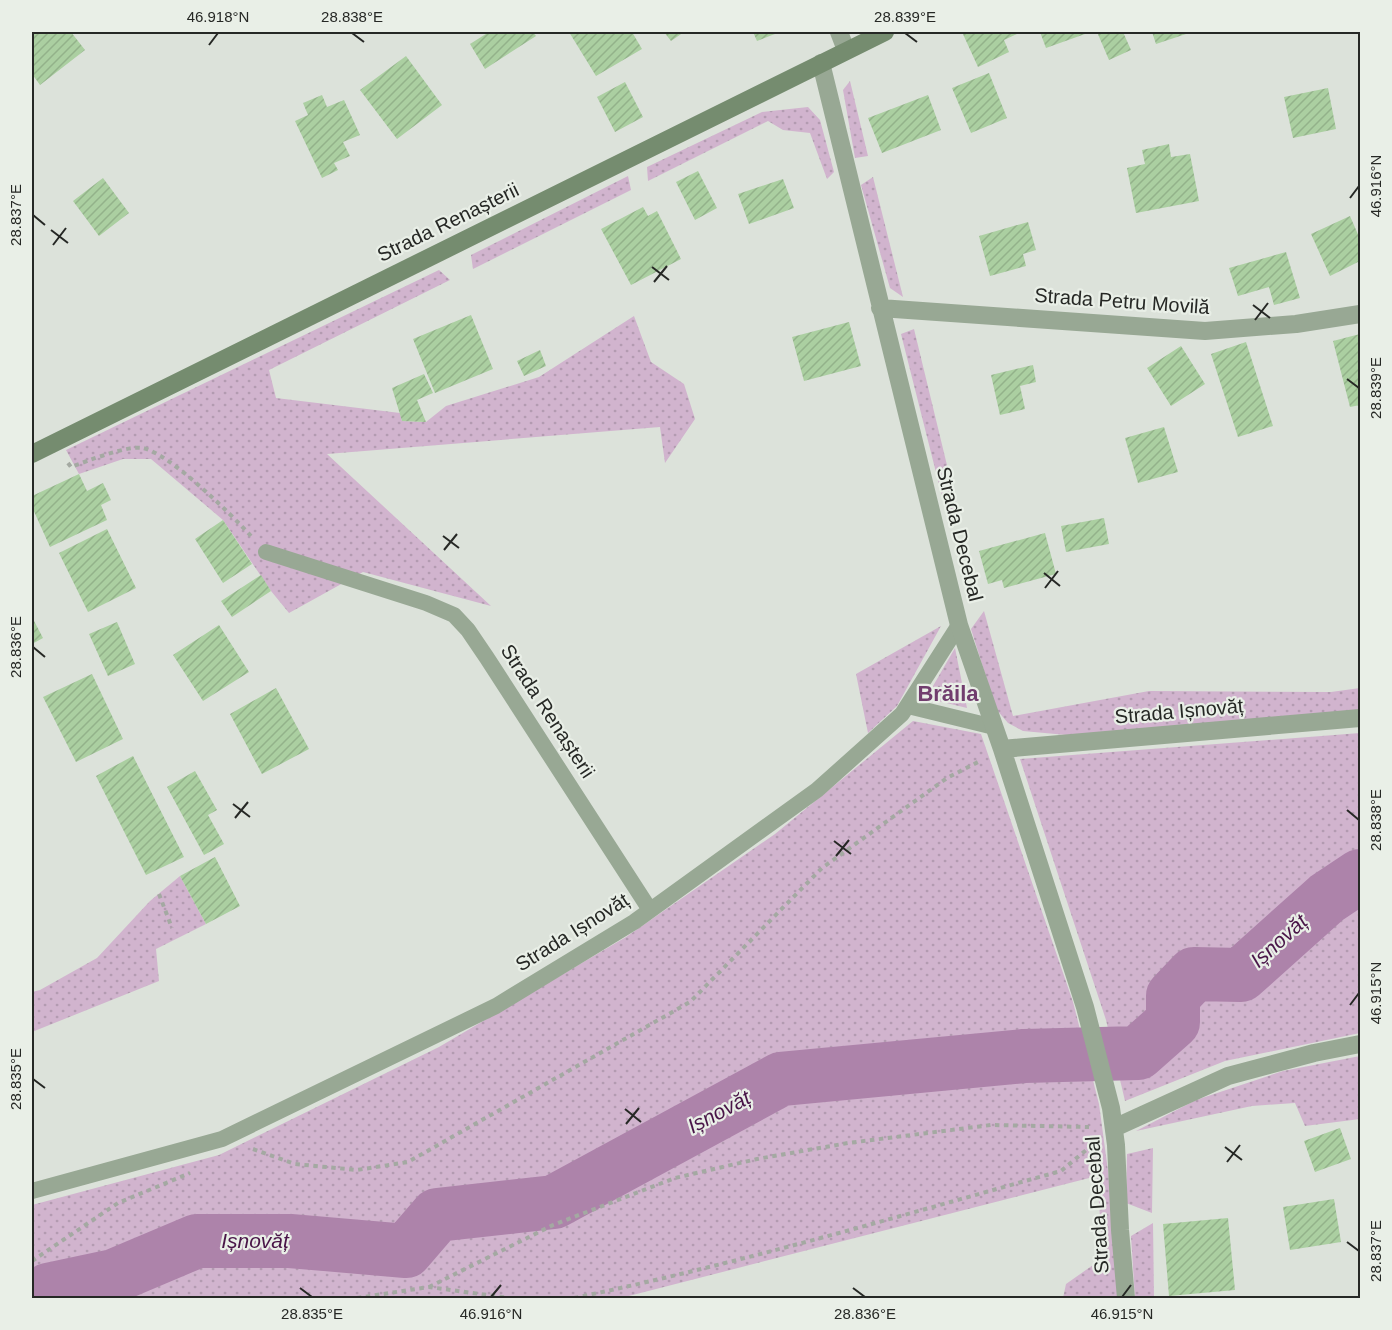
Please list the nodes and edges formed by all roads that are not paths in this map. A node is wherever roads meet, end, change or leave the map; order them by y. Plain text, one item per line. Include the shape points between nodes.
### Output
1 (838, 32) edge
2 (885, 32) edge
3 (846, 50) junction
4 (821, 63) junction
5 (880, 308) junction
6 (1360, 314) edge
7 (32, 454) edge
8 (266, 552) road end
9 (959, 625) junction
10 (908, 706) junction
11 (1360, 718) edge
12 (994, 727) junction
13 (1002, 749) junction
14 (650, 910) junction
15 (1360, 1044) edge
16 (1114, 1128) junction
17 (32, 1191) edge
18 (1126, 1299) edge

1 - 3 street
2 - 3 main road, Strada Renașterii
3 - 4 main road, Strada Renașterii
4 - 5 street, Strada Decebal
4 - 7 main road, Strada Renașterii
5 - 6 street, Strada Petru Movilă via 1205,331
5 - 9 street, Strada Decebal
8 - 14 lane, Strada Renașterii via 454,615 487,658
9 - 10 lane, Strada Ișnovăț
9 - 12 street, Strada Decebal
10 - 12 lane
10 - 14 lane, Strada Ișnovăț via 817,790
11 - 13 street, Strada Ișnovăț
12 - 13 street, Strada Decebal
13 - 16 street, Strada Decebal via 1084,1007
14 - 17 lane, Strada Ișnovăț via 496,1006 222,1139
15 - 16 street via 1228,1076
16 - 18 street, Strada Decebal

